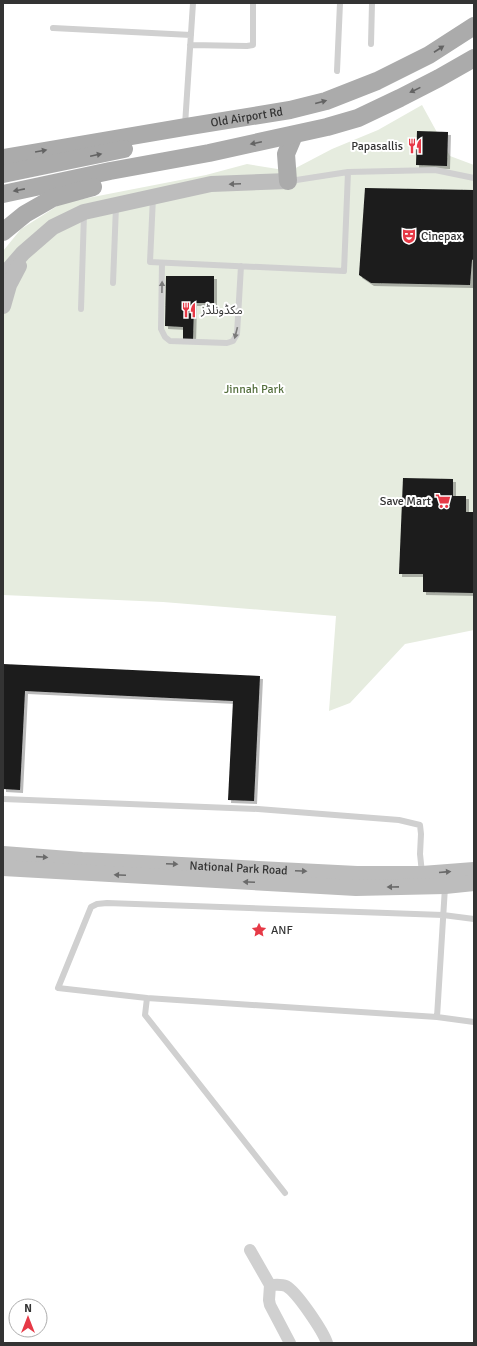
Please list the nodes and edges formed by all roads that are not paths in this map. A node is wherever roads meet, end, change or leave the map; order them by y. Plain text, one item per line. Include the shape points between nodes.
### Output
1 (193, 3) edge
2 (253, 3) edge
3 (340, 3) edge
4 (372, 3) edge
5 (474, 26) edge
6 (53, 28) dead end
7 (191, 35) junction
8 (371, 44) dead end
9 (190, 45) junction
10 (474, 58) edge
11 (337, 71) dead end
12 (290, 110) junction
13 (185, 127) junction
14 (294, 135) junction
15 (209, 153) junction
16 (3, 158) edge
17 (348, 172) junction
18 (3, 174) edge
19 (474, 178) edge
20 (288, 181) junction
21 (3, 194) edge
22 (153, 197) junction
23 (116, 205) junction
24 (84, 212) junction
25 (53, 227) junction
26 (3, 232) edge
27 (162, 263) junction
28 (241, 266) junction
29 (3, 276) edge
30 (113, 283) dead end
31 (3, 306) edge
32 (81, 309) dead end
33 (3, 799) edge
34 (3, 854) edge
35 (3, 868) edge
36 (474, 870) edge
37 (422, 874) junction
38 (474, 883) edge
39 (445, 886) junction
40 (443, 915) junction
41 (474, 919) edge
42 (147, 998) junction
43 (436, 1017) junction
44 (474, 1022) edge
45 (285, 1193) dead end
46 (250, 1250) dead end
47 (270, 1285) junction
48 (290, 1343) edge
49 (327, 1343) edge

1 - 7 lane
2 - 9 lane via 252,45
3 - 11 lane
4 - 8 lane
12 -> 5 main road, Old Airport Rd via 326,101 377,81 429,55
6 - 7 lane
7 - 9 lane
9 - 13 lane
10 -> 14 main road via 358,118
12 - 13 main road, Old Airport Rd
18 -> 12 main road
16 -> 13 main road, Old Airport Rd
14 -> 15 main road
14 - 20 main road via 286,154
15 -> 21 main road
15 - 26 main road via 138,178 86,188 53,198 25,214
17 - 19 lane via 435,170
17 - 20 lane
17 - 28 lane via 344,271
20 -> 22 street via 211,184
22 - 23 street
22 - 27 lane via 150,262
23 - 24 street
23 - 30 lane
24 - 25 street
24 - 32 lane
25 - 29 street via 23,253
25 - 31 street via 16,269
27 - 28 lane
28 -> 27 lane via 237,334 234,341 170,341 161,329
33 - 37 lane via 258,809 399,820 420,825
34 -> 37 street, National Park Road via 356,874
39 -> 35 street, National Park Road via 356,888
37 -> 36 street, National Park Road
38 - 39 street, National Park Road
39 - 40 lane
40 - 41 lane
40 - 42 lane via 107,903 91,907 58,988
40 - 43 lane
42 - 43 lane
42 - 45 lane via 145,1015
43 - 44 lane
46 - 47 street
47 - 48 street via 270,1305
47 - 49 street via 285,1286 294,1292

